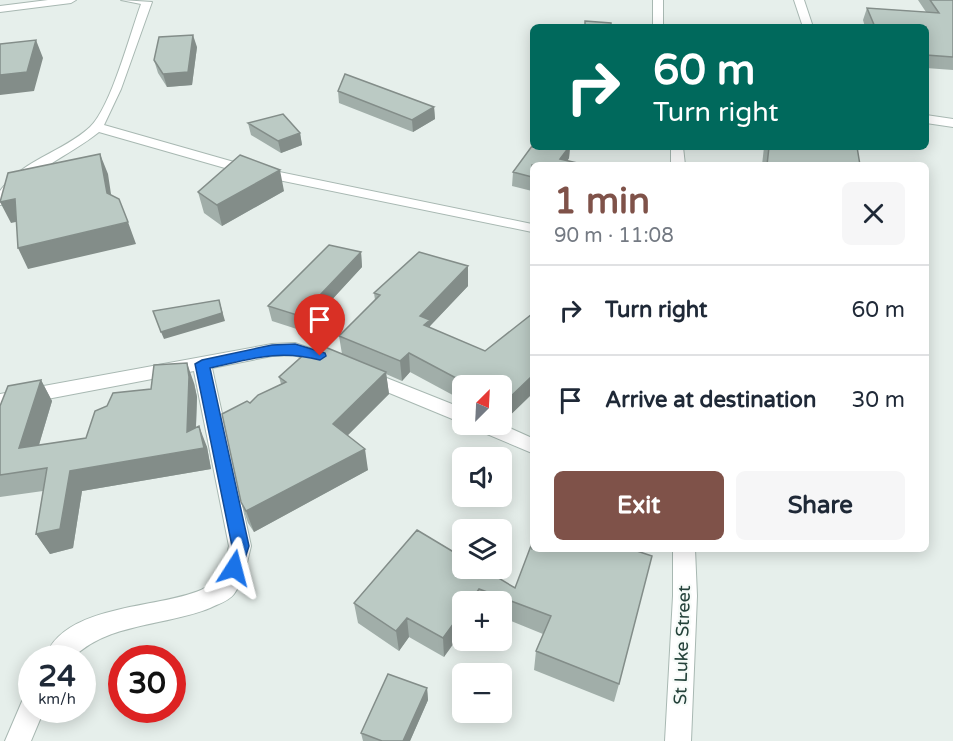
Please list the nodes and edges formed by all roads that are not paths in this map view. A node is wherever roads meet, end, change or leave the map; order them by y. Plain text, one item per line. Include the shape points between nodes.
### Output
1 (71, 0) edge
2 (126, 0) edge
3 (658, 0) edge
4 (799, 0) edge
5 (0, 9) edge
6 (658, 24) edge
7 (807, 24) edge
8 (929, 119) edge
9 (953, 123) edge
10 (97, 128) junction
11 (0, 201) edge
12 (530, 228) edge
13 (202, 364) junction
14 (0, 400) edge
15 (452, 412) edge
16 (507, 435) edge
17 (530, 445) edge
18 (684, 552) edge
19 (67, 645) edge
20 (26, 723) edge
21 (18, 741) edge
22 (678, 741) edge

1 - 5 street
2 - 10 street via 147,2
3 - 6 street
4 - 7 street
8 - 9 street
10 - 11 street via 23,177
10 - 12 street via 239,168
13 - 14 street
13 - 15 street via 295,349
13 - 19 street via 240,546 234,568 223,589 193,606 93,626
16 - 17 street
18 - 22 street, St Luke Street
20 - 21 street

